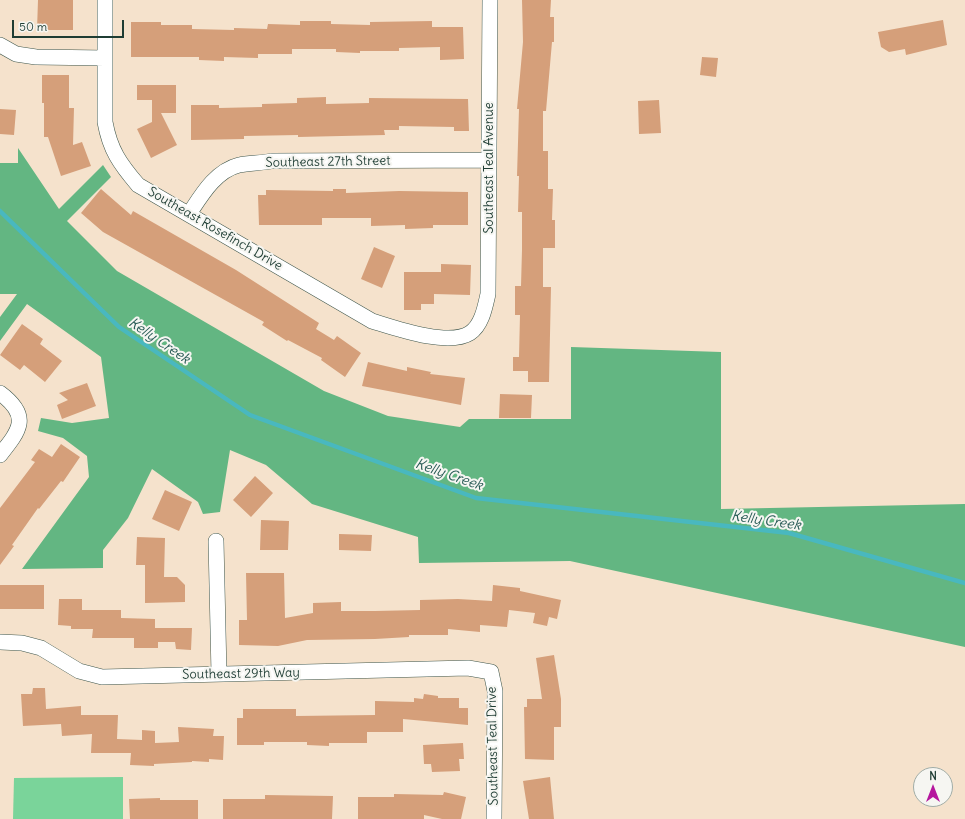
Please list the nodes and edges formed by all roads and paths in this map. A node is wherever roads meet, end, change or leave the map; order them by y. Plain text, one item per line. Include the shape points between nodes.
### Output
1 (105, 0) edge
2 (490, 0) edge
3 (0, 44) edge
4 (105, 58) junction
5 (489, 160) junction
6 (189, 214) junction
7 (471, 332) joint
8 (0, 393) edge
9 (0, 455) edge
10 (216, 542) dead end
11 (0, 642) edge
12 (490, 672) joint
13 (219, 674) junction
14 (494, 819) edge

1 - 4 street, Southeast Rosefinch Drive
2 - 5 street, Southeast Teal Avenue
3 - 4 street via 16,54
4 - 6 street, Southeast Rosefinch Drive via 105,122 108,138 118,160 138,185
5 - 6 street, Southeast 27th Street via 272,161 237,166 220,175 207,187
5 - 7 street, Southeast Teal Avenue via 488,294 482,316
6 - 7 street, Southeast Rosefinch Drive via 372,321 434,337 455,337
8 - 9 street via 11,401 18,411 19,422 16,435
10 - 13 street
11 - 13 street, Southeast 29th Way via 22,643 41,648 79,671 102,678
12 - 13 street, Southeast 29th Way via 468,668
12 - 14 street, Southeast Teal Drive via 495,691

